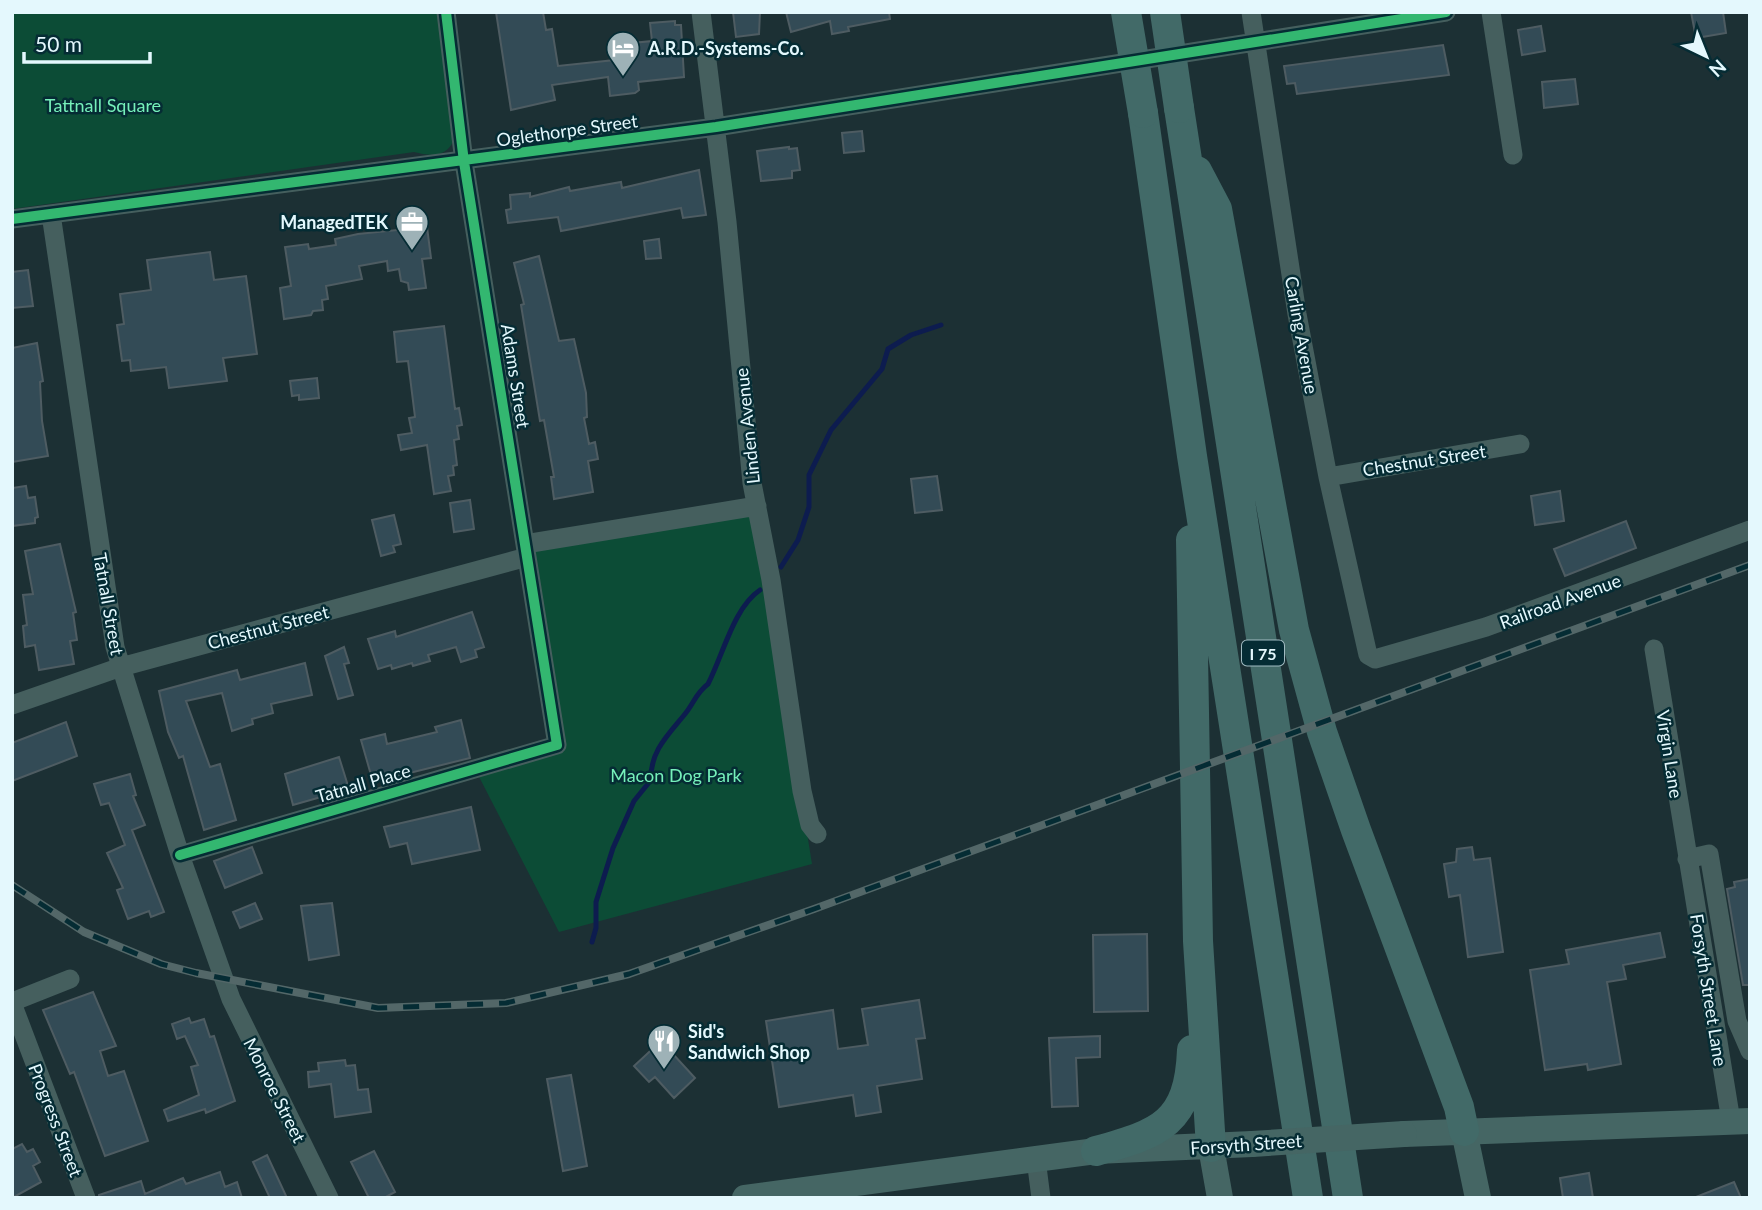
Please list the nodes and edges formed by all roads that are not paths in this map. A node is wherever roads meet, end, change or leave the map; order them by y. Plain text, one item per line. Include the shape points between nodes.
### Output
1 (446, 12) edge
2 (701, 12) edge
3 (1126, 12) edge
4 (1165, 12) edge
5 (1251, 12) edge
6 (1446, 12) edge
7 (1491, 12) edge
8 (1255, 41) junction
9 (716, 127) junction
10 (1186, 152) junction
11 (1513, 155) dead end
12 (464, 162) junction
13 (51, 214) junction
14 (12, 219) edge
15 (1520, 444) dead end
16 (1192, 456) junction
17 (1328, 477) junction
18 (757, 506) junction
19 (1750, 530) edge
20 (526, 550) junction
21 (1654, 649) dead end
22 (1368, 655) joint
23 (121, 667) junction
24 (12, 705) edge
25 (556, 745) joint
26 (817, 834) dead end
27 (180, 855) junction
28 (1687, 859) junction
29 (1198, 941) junction
30 (70, 979) dead end
31 (224, 980) joint
32 (12, 1002) edge
33 (1750, 1051) edge
34 (1740, 1121) edge
35 (1464, 1131) junction
36 (1212, 1147) junction
37 (1096, 1151) junction
38 (1036, 1159) junction
39 (872, 1189) edge
40 (86, 1198) edge
41 (329, 1198) edge
42 (745, 1198) edge
43 (1041, 1198) edge
44 (1220, 1198) edge
45 (1308, 1198) edge
46 (1348, 1198) edge
47 (1478, 1198) edge

1 - 12 street, Adams Street
2 - 9 street, Linden Avenue
3 - 16 highway, I 75, bridge
4 - 10 highway, I 75, bridge
5 - 8 street, Carling Avenue
6 - 8 street, Oglethorpe Street
7 - 11 street
8 - 9 street, Oglethorpe Street
8 - 17 street, Carling Avenue via 1297,314
9 - 12 street, Oglethorpe Street
9 - 18 street, Linden Avenue
10 - 35 highway via 1217,209 1283,581 1316,710
10 - 46 highway, I 75
12 - 13 street, Oglethorpe Street
12 - 20 street, Adams Street
13 - 14 street, Oglethorpe Street
13 - 23 street, Tatnall Street via 104,582
15 - 17 street, Chestnut Street
16 - 29 highway via 1190,586
16 - 45 highway, I 75
17 - 22 street, Carling Avenue
18 - 20 street, Chestnut Street
18 - 26 street, Linden Avenue via 802,791 810,825
19 - 22 street, Railroad Avenue via 1486,628 1375,659
20 - 23 street, Chestnut Street
20 - 25 street, Adams Street
21 - 28 street, Virgin Lane
23 - 24 street, Chestnut Street
23 - 27 street, Tatnall Street
25 - 27 street, Tatnall Place
27 - 31 street, Tatnall Street
28 - 33 street via 1709,854 1737,1021
28 - 34 street, Forsyth Street Lane
29 - 36 highway
29 - 37 highway via 1192,1068 1185,1098 1160,1127
30 - 32 street
31 - 41 street, Monroe Street
32 - 40 street, Progress Street
34 - 35 main road, Forsyth Street
35 - 36 main road, Forsyth Street, bridge
35 - 47 main road
36 - 37 main road, Forsyth Street
36 - 44 main road
37 - 38 main road, Forsyth Street
38 - 39 main road, Forsyth Street
38 - 43 street
39 - 42 main road, Forsyth Street

